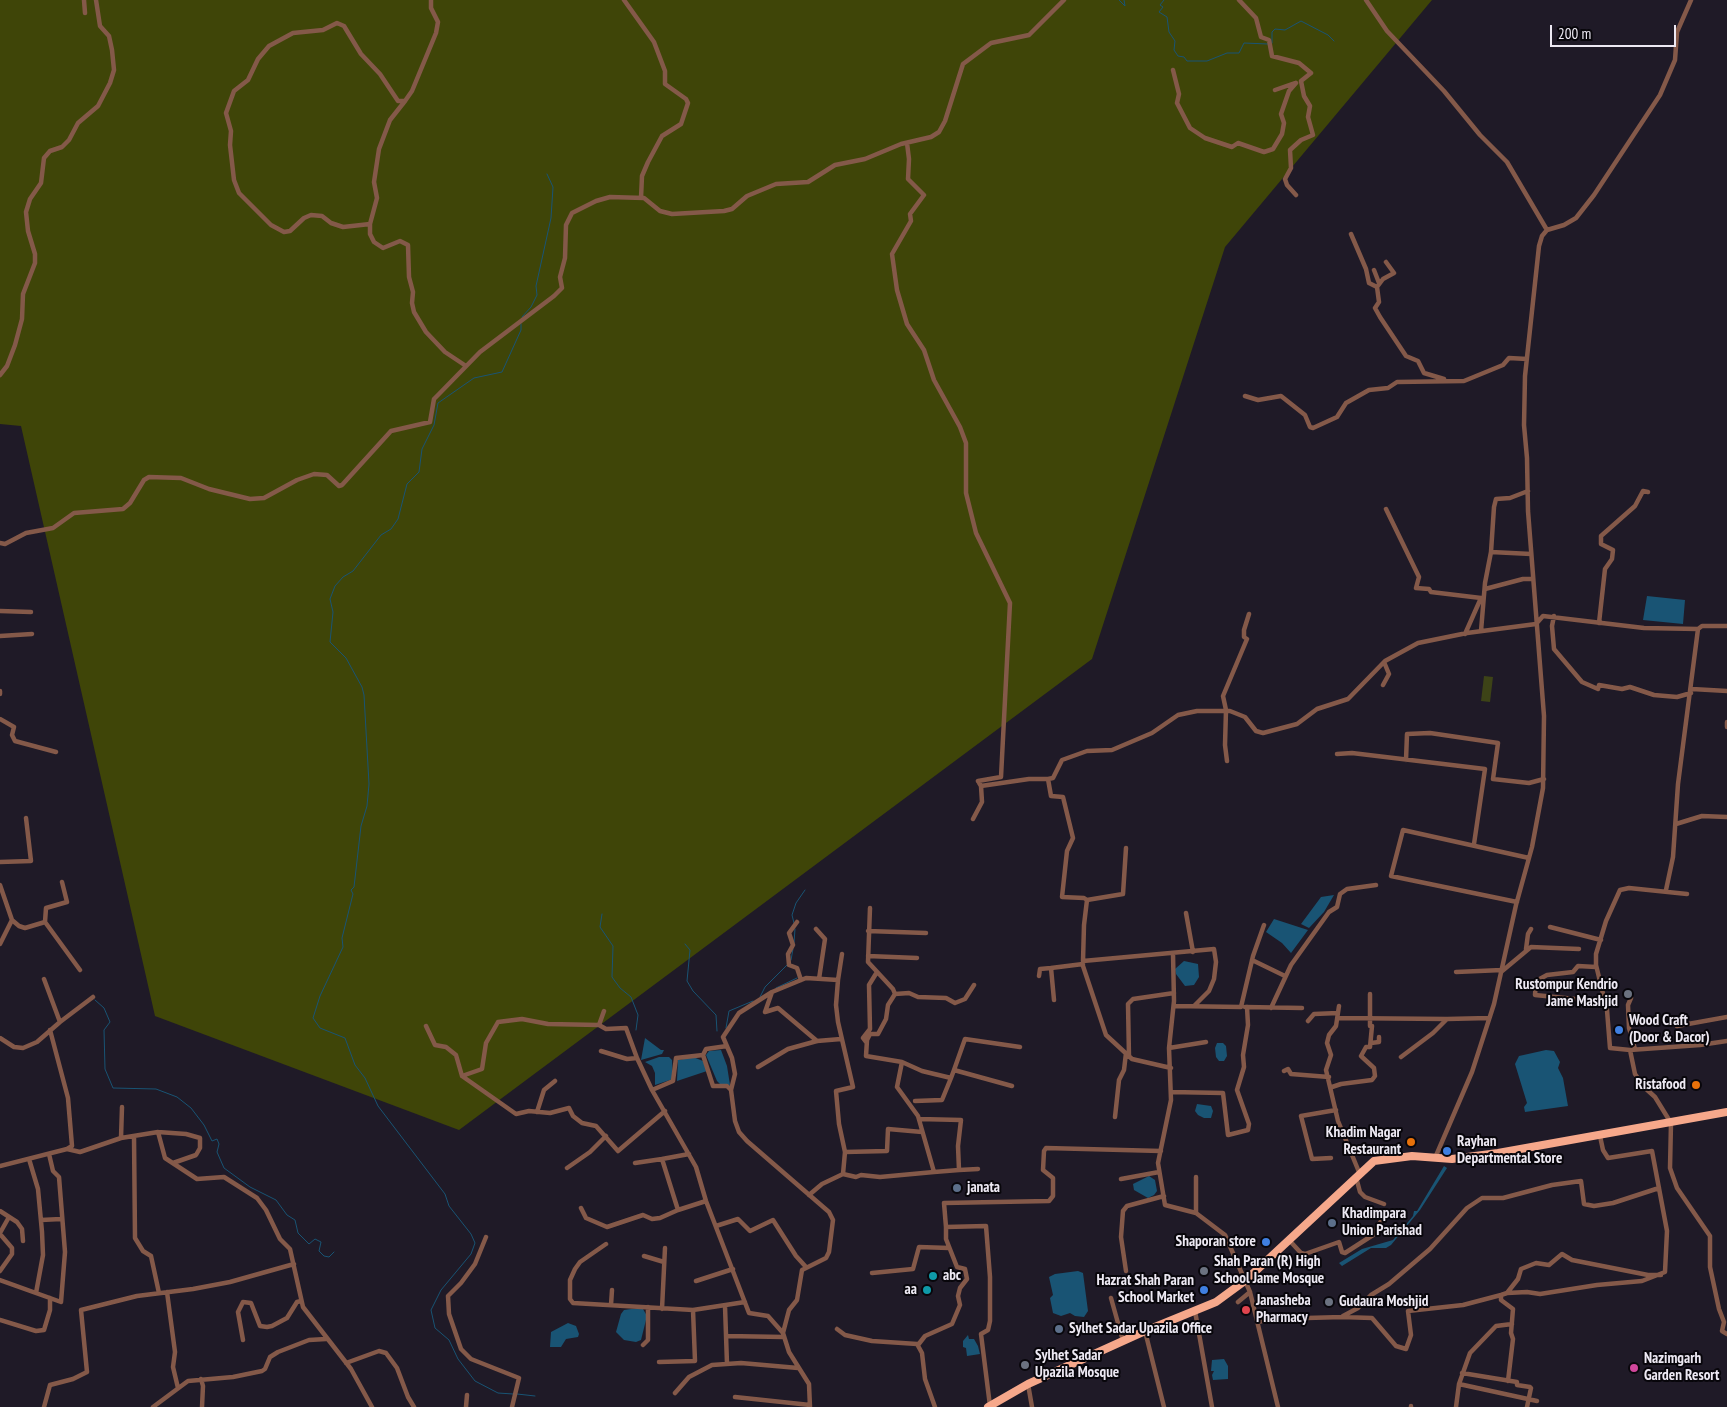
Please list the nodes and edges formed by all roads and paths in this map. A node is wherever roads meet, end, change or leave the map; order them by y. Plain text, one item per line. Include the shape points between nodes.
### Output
1 (84, 0) edge
2 (96, 0) edge
3 (431, 0) edge
4 (624, 0) edge
5 (1064, 0) edge
6 (1239, 0) edge
7 (1366, 0) edge
8 (1691, 0) edge
9 (85, 14) dead end
10 (1173, 70) dead end
11 (1299, 82) junction
12 (1275, 90) dead end
13 (405, 102) junction
14 (907, 143) junction
15 (1296, 195) dead end
16 (641, 198) junction
17 (370, 224) junction
18 (1547, 230) junction
19 (1351, 234) dead end
20 (1386, 262) dead end
21 (1374, 270) dead end
22 (1378, 285) junction
23 (1527, 359) junction
24 (463, 365) junction
25 (1424, 373) junction
26 (0, 375) edge
27 (1420, 380) junction
28 (1447, 380) junction
29 (1245, 396) dead end
30 (1528, 491) junction
31 (1648, 492) dead end
32 (1386, 509) dead end
33 (0, 543) edge
34 (1491, 552) junction
35 (1531, 554) junction
36 (1533, 579) junction
37 (1485, 589) junction
38 (1483, 597) junction
39 (0, 611) edge
40 (31, 612) dead end
41 (1249, 614) dead end
42 (1554, 616) junction
43 (1599, 623) junction
44 (1536, 624) junction
45 (1727, 626) edge
46 (1698, 629) junction
47 (1481, 631) junction
48 (32, 634) dead end
49 (1465, 634) junction
50 (0, 636) edge
51 (1384, 662) junction
52 (1383, 685) dead end
53 (1691, 691) junction
54 (1727, 691) edge
55 (1226, 710) junction
56 (0, 719) edge
57 (1727, 722) edge
58 (1727, 726) edge
59 (56, 752) dead end
60 (1337, 754) dead end
61 (1406, 760) junction
62 (1227, 761) dead end
63 (1048, 779) junction
64 (1544, 779) junction
65 (981, 786) junction
66 (1727, 817) edge
67 (26, 818) dead end
68 (973, 819) dead end
69 (1676, 824) junction
70 (1474, 844) junction
71 (1126, 848) dead end
72 (1530, 858) junction
73 (0, 862) edge
74 (62, 882) dead end
75 (0, 885) edge
76 (1376, 885) dead end
77 (1666, 890) junction
78 (1687, 894) dead end
79 (1087, 900) junction
80 (1517, 902) junction
81 (870, 908) dead end
82 (1186, 913) dead end
83 (12, 920) junction
84 (45, 922) junction
85 (797, 922) dead end
86 (1264, 925) dead end
87 (1550, 927) dead end
88 (816, 929) dead end
89 (1532, 929) dead end
90 (868, 932) junction
91 (926, 933) dead end
92 (1601, 940) junction
93 (0, 944) edge
94 (1526, 949) junction
95 (1579, 949) dead end
96 (1193, 952) junction
97 (842, 954) dead end
98 (1173, 954) junction
99 (868, 956) junction
100 (917, 958) dead end
101 (1252, 960) junction
102 (1083, 963) junction
103 (1596, 967) junction
104 (1051, 968) junction
105 (80, 970) dead end
106 (1501, 971) junction
107 (877, 972) junction
108 (1456, 972) dead end
109 (1039, 976) dead end
110 (1285, 976) junction
111 (44, 979) dead end
112 (819, 979) junction
113 (801, 980) junction
114 (838, 980) junction
115 (974, 985) dead end
116 (772, 992) junction
117 (1174, 993) junction
118 (895, 994) junction
119 (1370, 994) dead end
120 (93, 997) dead end
121 (1630, 998) dead end
122 (1054, 1000) dead end
123 (1605, 1002) junction
124 (1195, 1005) junction
125 (1174, 1006) junction
126 (1339, 1006) dead end
127 (1244, 1007) junction
128 (1271, 1008) junction
129 (1302, 1008) dead end
130 (604, 1011) dead end
131 (1338, 1015) junction
132 (1727, 1017) edge
133 (1489, 1018) junction
134 (1370, 1019) junction
135 (1447, 1019) junction
136 (1308, 1021) dead end
137 (60, 1022) junction
138 (599, 1025) junction
139 (426, 1026) dead end
140 (1676, 1026) dead end
141 (50, 1030) junction
142 (0, 1038) edge
143 (1379, 1038) dead end
144 (841, 1039) junction
145 (1727, 1041) edge
146 (817, 1042) junction
147 (866, 1042) junction
148 (1206, 1042) dead end
149 (1371, 1043) junction
150 (727, 1046) junction
151 (1020, 1047) dead end
152 (1169, 1048) junction
153 (1632, 1049) junction
154 (601, 1051) dead end
155 (703, 1055) junction
156 (1128, 1055) junction
157 (1401, 1057) dead end
158 (637, 1058) junction
159 (902, 1062) junction
160 (758, 1067) dead end
161 (1170, 1068) junction
162 (954, 1070) junction
163 (1284, 1071) dead end
164 (462, 1076) junction
165 (1329, 1077) junction
166 (951, 1078) junction
167 (555, 1081) dead end
168 (1012, 1086) dead end
169 (1332, 1087) junction
170 (652, 1090) junction
171 (731, 1090) junction
172 (1172, 1092) junction
173 (915, 1101) dead end
174 (122, 1106) dead end
175 (1336, 1110) junction
176 (665, 1111) junction
177 (536, 1112) junction
178 (1727, 1112) edge
179 (1115, 1117) dead end
180 (919, 1119) junction
181 (1671, 1123) junction
182 (158, 1132) junction
183 (922, 1132) junction
184 (134, 1136) junction
185 (606, 1136) junction
186 (1600, 1136) junction
187 (121, 1138) junction
188 (67, 1149) junction
189 (1161, 1150) junction
190 (845, 1152) junction
191 (49, 1154) junction
192 (689, 1154) junction
193 (1331, 1158) dead end
194 (1438, 1158) junction
195 (29, 1159) junction
196 (662, 1160) junction
197 (173, 1163) junction
198 (636, 1163) dead end
199 (0, 1166) edge
200 (567, 1168) dead end
201 (978, 1169) dead end
202 (959, 1170) junction
203 (934, 1172) junction
204 (1159, 1172) junction
205 (842, 1174) junction
206 (1357, 1174) junction
207 (1196, 1177) dead end
208 (1121, 1179) dead end
209 (1659, 1188) junction
210 (809, 1195) junction
211 (1164, 1196) junction
212 (706, 1201) junction
213 (1384, 1204) dead end
214 (581, 1208) dead end
215 (678, 1210) junction
216 (0, 1211) edge
217 (1387, 1211) dead end
218 (1196, 1213) junction
219 (9, 1217) junction
220 (61, 1219) junction
221 (41, 1220) junction
222 (716, 1226) junction
223 (946, 1227) junction
224 (0, 1233) edge
225 (486, 1237) dead end
226 (1289, 1239) junction
227 (23, 1241) dead end
228 (606, 1244) dead end
229 (665, 1248) dead end
230 (949, 1248) junction
231 (644, 1256) dead end
232 (664, 1262) junction
233 (294, 1264) junction
234 (806, 1266) junction
235 (732, 1269) junction
236 (0, 1271) edge
237 (1126, 1271) dead end
238 (872, 1273) dead end
239 (1661, 1275) junction
240 (0, 1280) edge
241 (1246, 1280) junction
242 (696, 1281) dead end
243 (612, 1290) dead end
244 (167, 1292) junction
245 (1250, 1292) junction
246 (159, 1293) junction
247 (1507, 1293) junction
248 (36, 1294) junction
249 (1501, 1295) junction
250 (50, 1298) junction
251 (1111, 1298) dead end
252 (301, 1301) junction
253 (745, 1302) junction
254 (1238, 1302) dead end
255 (611, 1305) junction
256 (725, 1306) junction
257 (648, 1307) junction
258 (662, 1309) junction
259 (693, 1310) junction
260 (1194, 1311) junction
261 (1342, 1317) junction
262 (0, 1320) edge
263 (1258, 1322) junction
264 (1726, 1322) edge
265 (1512, 1324) junction
266 (837, 1329) dead end
267 (1145, 1331) junction
268 (1727, 1334) edge
269 (784, 1335) junction
270 (726, 1336) junction
271 (326, 1339) junction
272 (243, 1340) dead end
273 (1123, 1341) junction
274 (643, 1345) dead end
275 (918, 1345) junction
276 (696, 1360) junction
277 (659, 1362) dead end
278 (346, 1363) junction
279 (727, 1364) junction
280 (798, 1368) junction
281 (696, 1372) junction
282 (1462, 1373) junction
283 (202, 1379) junction
284 (1508, 1381) junction
285 (1028, 1384) junction
286 (1459, 1384) junction
287 (178, 1388) junction
288 (675, 1393) dead end
289 (467, 1395) dead end
290 (735, 1397) dead end
291 (1529, 1398) junction
292 (1537, 1401) dead end
293 (810, 1406) edge
294 (989, 1406) edge
295 (44, 1407) edge
296 (153, 1407) edge
297 (202, 1407) edge
298 (372, 1407) edge
299 (414, 1407) edge
300 (466, 1407) edge
301 (512, 1407) edge
302 (935, 1407) edge
303 (1032, 1407) edge
304 (1164, 1407) edge
305 (1212, 1407) edge
306 (1278, 1407) edge
307 (1456, 1407) edge
308 (1527, 1407) edge

1 - 9 street
2 - 26 street via 100,26 109,36 114,70 102,101 78,122 62,147 50,151 44,158 41,183 28,202 26,212 35,263 24,294 16,345
3 - 13 street via 438,22 436,34
4 - 16 street via 654,42 665,84 688,103 681,124 662,136 648,162 642,176
5 - 14 street via 1029,35 991,43 968,59 960,70 942,128 931,137
6 - 11 street via 1256,18 1261,37 1269,40 1272,56 1300,63 1311,73
7 - 18 street via 1387,31 1507,162
8 - 18 street via 1677,32 1675,60 1660,95 1576,218 1564,226
10 - 11 street via 1179,94 1177,102 1190,128 1205,138 1232,147 1238,143 1264,152 1273,149 1282,134 1284,123 1281,114 1289,91
11 - 12 street
11 - 15 street via 1310,106 1308,117 1313,135 1290,150 1291,168 1285,182
13 - 17 street via 390,120 379,149 374,182 377,198
13 - 17 street via 398,101 380,74 361,54 344,26 337,23 323,30 293,33 269,46 258,59 248,80 234,91 226,113 231,131 234,180 239,193 271,226 290,231 311,215 322,216 343,227
14 - 16 street via 871,157 835,164 808,182 776,184 746,196 724,212 672,214 660,211
14 - 65 street via 908,180 924,195 910,214 911,221 892,254 897,290 907,324 924,350 934,380 960,426 966,443 966,493 976,533 1010,604 1001,777 978,780
16 - 24 street via 605,198 572,213 566,225 565,258 560,277 562,288
17 - 24 street via 372,239 378,246 389,248 400,241 408,246 414,312 426,332
18 - 23 street via 1539,246
19 - 22 street via 1369,283
20 - 22 street via 1394,274
21 - 22 street
22 - 25 street via 1376,308 1380,318 1401,350 1418,361
23 - 28 street via 1511,357 1503,365 1464,381
23 - 30 street via 1524,425
24 - 33 street via 434,399 430,422 391,431 339,486 326,475 314,474 264,498 250,499 181,478 149,477 124,509 81,511 53,528 26,533 5,544
25 - 27 street
25 - 28 street
27 - 28 street
27 - 29 street via 1369,390 1346,403 1337,418 1313,428 1305,414 1281,396 1258,400
30 - 34 street via 1496,500
30 - 35 street
31 - 43 street via 1643,491 1635,506 1601,536 1601,544 1613,550 1612,560 1605,570
32 - 38 street via 1419,577 1416,588
34 - 35 street
34 - 37 street
35 - 36 street
36 - 37 street
36 - 44 street
37 - 38 street
38 - 47 street
38 - 49 street
39 - 40 street
41 - 55 street via 1244,630 1247,639 1224,693
42 - 43 street
42 - 44 street via 1543,616
42 - 53 street via 1554,649 1582,682 1598,689 1599,686 1630,688 1654,695 1677,696
43 - 46 street
44 - 47 street
44 - 64 street via 1544,716
45 - 46 street via 1702,626
46 - 53 street
47 - 49 street
48 - 50 street
49 - 51 street via 1418,643
51 - 52 street via 1389,674
51 - 55 street via 1348,699 1317,709 1297,724 1263,733 1256,731 1245,717
53 - 54 street
53 - 69 street
55 - 62 street
55 - 63 street via 1198,710 1178,715 1152,733 1126,745 1112,750 1088,751 1062,760 1053,778
56 - 59 street via 14,727 12,735 15,741
57 - 58 street
60 - 61 street
61 - 64 street via 1408,734 1430,733 1498,744 1493,779 1529,782
61 - 70 street via 1484,769
63 - 65 street
63 - 79 street via 1051,796 1063,797 1073,838 1067,851 1062,898
64 - 72 street
65 - 68 street via 982,802
66 - 69 street via 1702,816
67 - 73 street via 31,862
69 - 77 street
70 - 72 street
70 - 80 street via 1403,830 1391,876
71 - 79 street via 1123,894
72 - 80 street
74 - 84 street via 66,902 46,908
75 - 83 street
76 - 110 street via 1347,889 1340,894 1337,907 1320,922
77 - 78 street
77 - 92 street via 1620,890
79 - 102 street
80 - 106 street
81 - 90 street
82 - 96 street
83 - 84 street via 25,928
83 - 93 street
84 - 105 street
85 - 113 street via 789,933 793,945 788,954 789,965 797,968
86 - 101 street
87 - 92 street
88 - 112 street via 825,939
89 - 94 street
90 - 91 street
90 - 99 street
92 - 103 street
94 - 95 street
94 - 106 street
96 - 98 street
96 - 124 street via 1214,949 1216,958 1214,979
97 - 114 street
98 - 102 street
98 - 117 street
99 - 100 street
99 - 107 street via 868,962
101 - 110 street
101 - 127 street
102 - 104 street
102 - 156 street via 1106,1035
103 - 123 street
103 - 123 street via 1578,966 1573,972 1547,975 1536,981 1535,995
104 - 109 street via 1040,969
104 - 122 street
106 - 108 street
106 - 133 street
107 - 118 street
107 - 147 street via 869,985 870,1029 864,1038
110 - 128 street
111 - 137 street
112 - 113 street
112 - 114 street
113 - 116 street
114 - 144 street via 836,1005
115 - 118 street via 965,999 955,1003 946,998
116 - 146 street via 765,1012 778,1008
116 - 150 street via 739,1013 723,1037
117 - 125 street
117 - 156 street via 1133,999 1128,1004
118 - 147 street via 878,1034 870,1034
119 - 134 street
120 - 137 street
121 - 153 street
123 - 153 street via 1610,1048
124 - 125 street
124 - 127 street
125 - 152 street
126 - 131 street
127 - 128 street
127 - 172 street via 1248,1025 1244,1067 1237,1090 1249,1124 1248,1130 1228,1134 1223,1093
128 - 129 street
130 - 138 street
131 - 134 street
131 - 136 street via 1314,1014
131 - 165 street via 1327,1043 1331,1055 1326,1070
132 - 140 street
133 - 135 street
133 - 194 street via 1472,1072
134 - 135 street
134 - 149 street
135 - 157 street
137 - 141 street
138 - 158 street via 606,1029 626,1028
138 - 164 street via 548,1024 522,1019 498,1022 486,1043 482,1069
139 - 164 street via 435,1045 456,1054
141 - 142 street via 37,1042 23,1048 14,1047
141 - 188 street via 68,1098 72,1146
143 - 149 street via 1379,1042
144 - 146 street
144 - 190 street via 853,1087 836,1091
145 - 153 street via 1700,1046
146 - 160 street via 788,1049
147 - 159 street via 866,1056
148 - 152 street
149 - 169 street via 1361,1056 1375,1070 1373,1079
150 - 155 street via 706,1049
150 - 171 street via 735,1074
151 - 162 street via 964,1039
152 - 161 street
153 - 181 street via 1635,1074 1656,1097
154 - 158 street via 627,1059
155 - 170 street via 676,1058 674,1081
155 - 171 street via 713,1086 728,1086
156 - 161 street via 1132,1059
156 - 179 street via 1119,1080
158 - 170 street
159 - 166 street
159 - 180 street via 897,1087
161 - 172 street
162 - 166 street
162 - 168 street
163 - 165 street via 1288,1069 1291,1074
164 - 177 street via 516,1114
165 - 169 street
166 - 173 street via 942,1100
167 - 177 street via 544,1090
169 - 175 street
170 - 176 street
171 - 210 street via 739,1132
172 - 189 street
174 - 187 street
175 - 193 street via 1301,1116 1312,1159
175 - 206 street
176 - 185 street via 618,1151
176 - 192 street
177 - 185 street via 569,1108 582,1123 596,1126
178 - 181 highway
180 - 183 street
180 - 202 street via 961,1120
181 - 186 highway
181 - 264 street via 1670,1168 1677,1188 1710,1236 1710,1267
182 - 184 street
182 - 197 street via 165,1158
182 - 197 street via 200,1138 196,1155
183 - 190 street via 888,1129 887,1151
183 - 203 street
184 - 187 street
184 - 246 street via 135,1238 143,1252 151,1256
185 - 200 street
186 - 194 highway via 1452,1159
186 - 209 street via 1608,1158 1652,1151
187 - 188 street via 80,1152
188 - 191 street
189 - 204 street
189 - 223 street via 1044,1149 1043,1170 1053,1178 1053,1196 1049,1201 946,1202
190 - 205 street
191 - 195 street
191 - 220 street via 53,1171 59,1177
192 - 196 street
192 - 212 street via 696,1166
194 - 206 highway via 1412,1156 1374,1161
195 - 199 street
195 - 221 street via 38,1189
196 - 198 street
196 - 215 street
197 - 233 street via 197,1179 224,1177 257,1198 280,1240 290,1249
201 - 202 street
202 - 203 street
203 - 205 street via 880,1177 861,1175 856,1178
204 - 208 street
204 - 211 street
205 - 210 street
206 - 213 street via 1360,1192
206 - 226 highway
207 - 218 street
209 - 239 street via 1667,1231 1667,1268
209 - 261 street via 1594,1206 1584,1204 1581,1181 1502,1198 1482,1198 1467,1208 1430,1249 1358,1308
210 - 234 street via 829,1212 834,1224 826,1258
211 - 218 street via 1167,1207
211 - 237 street via 1124,1208 1121,1237
212 - 215 street
212 - 222 street
214 - 215 street via 586,1218 606,1227 643,1215 660,1218
216 - 219 street
217 - 226 street via 1373,1235 1344,1253 1339,1242 1306,1254 1300,1253
218 - 241 street via 1223,1232
219 - 224 street
219 - 227 street via 22,1229
220 - 221 street
220 - 250 street via 65,1252 61,1302
221 - 248 street via 43,1255
222 - 234 street via 738,1219 750,1231 774,1220
222 - 235 street
223 - 230 street
223 - 294 street via 986,1226 990,1320 988,1330 981,1334
224 - 236 street via 12,1248 12,1254
225 - 301 street via 475,1264 448,1296 449,1314 461,1349 471,1359 519,1378
226 - 241 highway
228 - 255 street via 575,1269 570,1280 570,1299 573,1303
229 - 232 street
230 - 238 street via 919,1247 914,1268
230 - 275 street via 956,1267 965,1269 967,1279 958,1296 957,1316 952,1324 925,1336
231 - 232 street
232 - 258 street
233 - 244 street via 230,1282
233 - 252 street
234 - 269 street via 800,1275 797,1300 789,1310
235 - 242 street
235 - 253 street
239 - 247 street via 1642,1281 1540,1294
239 - 247 street via 1572,1260 1562,1254 1549,1264 1536,1263 1521,1269
240 - 248 street
241 - 245 street
241 - 260 highway via 1216,1302
243 - 255 street
244 - 246 street
244 - 287 street
245 - 254 street
245 - 263 street
246 - 295 street via 81,1310 88,1369 73,1379 50,1385
247 - 249 street
248 - 250 street
249 - 261 street via 1463,1305 1408,1311 1411,1336 1406,1349 1396,1346 1372,1318
249 - 265 street via 1501,1300 1513,1309
250 - 262 street via 44,1330 36,1331
251 - 273 street
252 - 271 street
252 - 272 street via 287,1318 267,1327 260,1326 251,1303 243,1302 238,1312
253 - 256 street
253 - 269 street via 749,1313 768,1316
255 - 257 street
256 - 259 street
256 - 270 street
257 - 258 street
257 - 274 street via 648,1340
258 - 259 street
259 - 276 street
260 - 267 highway
260 - 305 street
261 - 263 street
263 - 306 street
264 - 268 street via 1722,1331
265 - 282 street via 1496,1326 1470,1353
265 - 284 street
266 - 275 street via 863,1339 914,1342
267 - 273 highway
267 - 304 street
269 - 270 street
269 - 280 street
270 - 279 street
271 - 278 street
271 - 283 street via 309,1340 278,1352 270,1357 262,1371
273 - 285 highway
275 - 302 street
276 - 277 street
276 - 281 street
278 - 298 street
278 - 299 street via 379,1351 386,1353 397,1368
279 - 280 street
279 - 281 street via 712,1365
280 - 293 street via 809,1384
281 - 288 street
282 - 284 street
282 - 286 street
283 - 287 street via 188,1381
283 - 297 street
284 - 291 street via 1531,1387
285 - 294 highway
285 - 303 street
286 - 291 street
286 - 307 street
287 - 296 street
289 - 300 street
290 - 293 street
291 - 292 street
291 - 308 street

